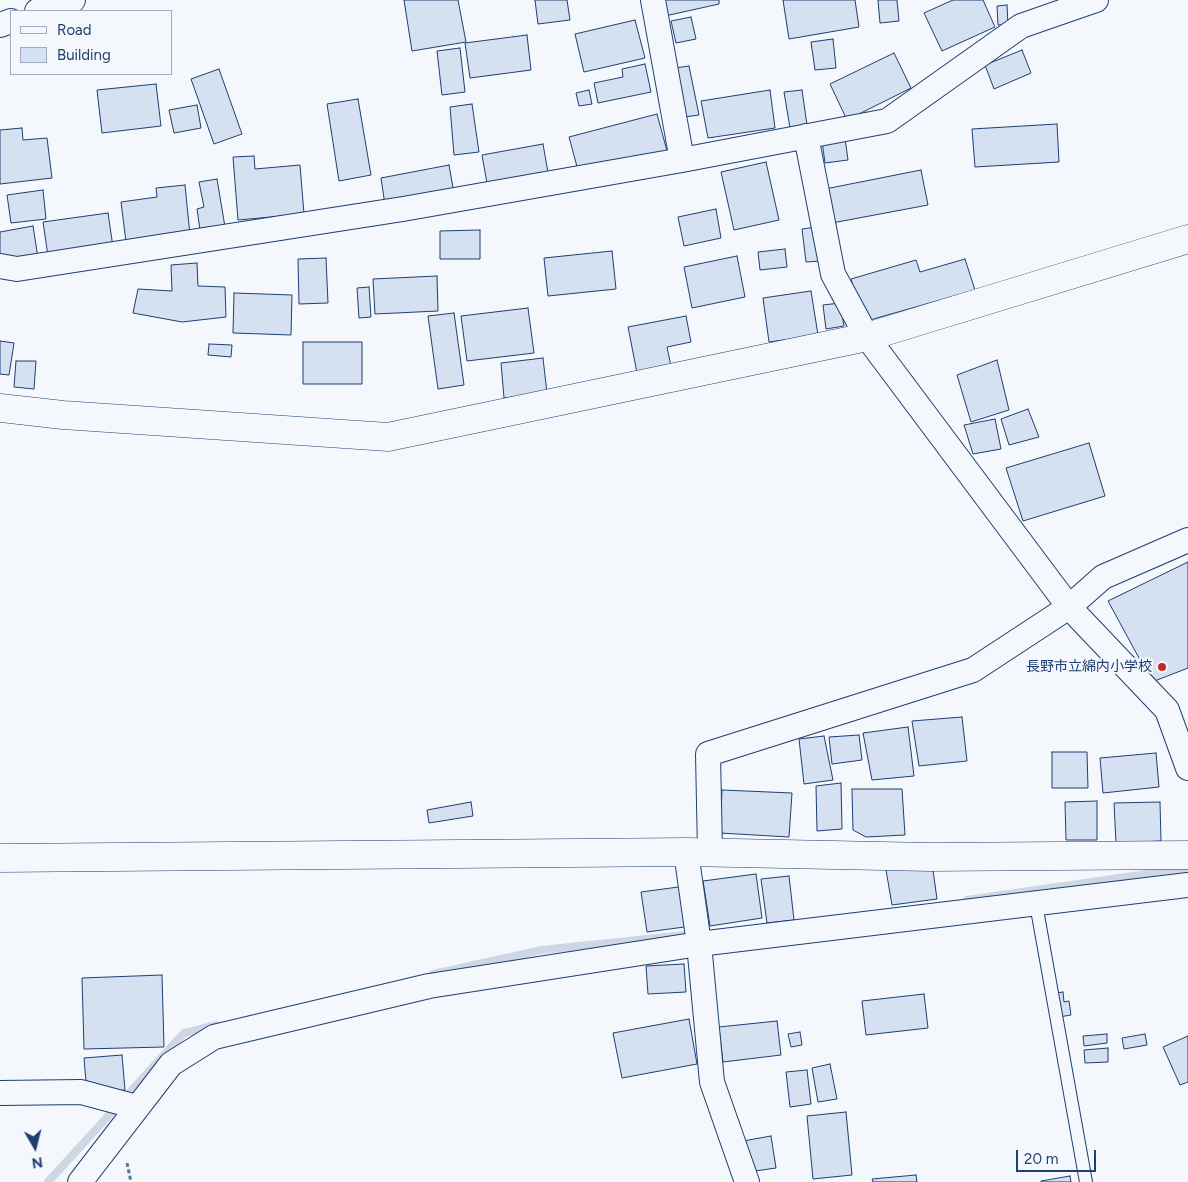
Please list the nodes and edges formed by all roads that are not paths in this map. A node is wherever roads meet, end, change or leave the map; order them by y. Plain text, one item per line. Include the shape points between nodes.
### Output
1 (73, 0) edge
2 (652, 0) edge
3 (1096, 0) edge
4 (40, 10) edge
5 (806, 136) junction
6 (682, 160) junction
7 (1188, 238) edge
8 (0, 266) edge
9 (867, 337) junction
10 (0, 408) edge
11 (1188, 540) edge
12 (1068, 606) junction
13 (1188, 768) edge
14 (698, 852) junction
15 (1188, 855) edge
16 (0, 858) edge
17 (1188, 886) edge
18 (1036, 904) junction
19 (699, 944) junction
20 (0, 1093) edge
21 (137, 1107) junction
22 (80, 1182) edge
23 (748, 1182) edge
24 (1086, 1182) edge

1 - 4 street
2 - 6 street
3 - 5 street via 1021,26 887,121
5 - 6 street
5 - 9 street via 833,274
6 - 8 street via 403,209 17,269
7 - 9 street
9 - 10 street via 388,437
9 - 12 street
11 - 12 street via 1103,577
12 - 13 street via 1167,710
12 - 14 street via 973,670 708,754
14 - 15 street via 931,856
14 - 16 street
14 - 19 street
17 - 18 street
18 - 19 street
18 - 24 lane
19 - 21 street via 429,986 214,1037 171,1064
19 - 23 street via 712,1082
20 - 21 street via 81,1092
21 - 22 street

